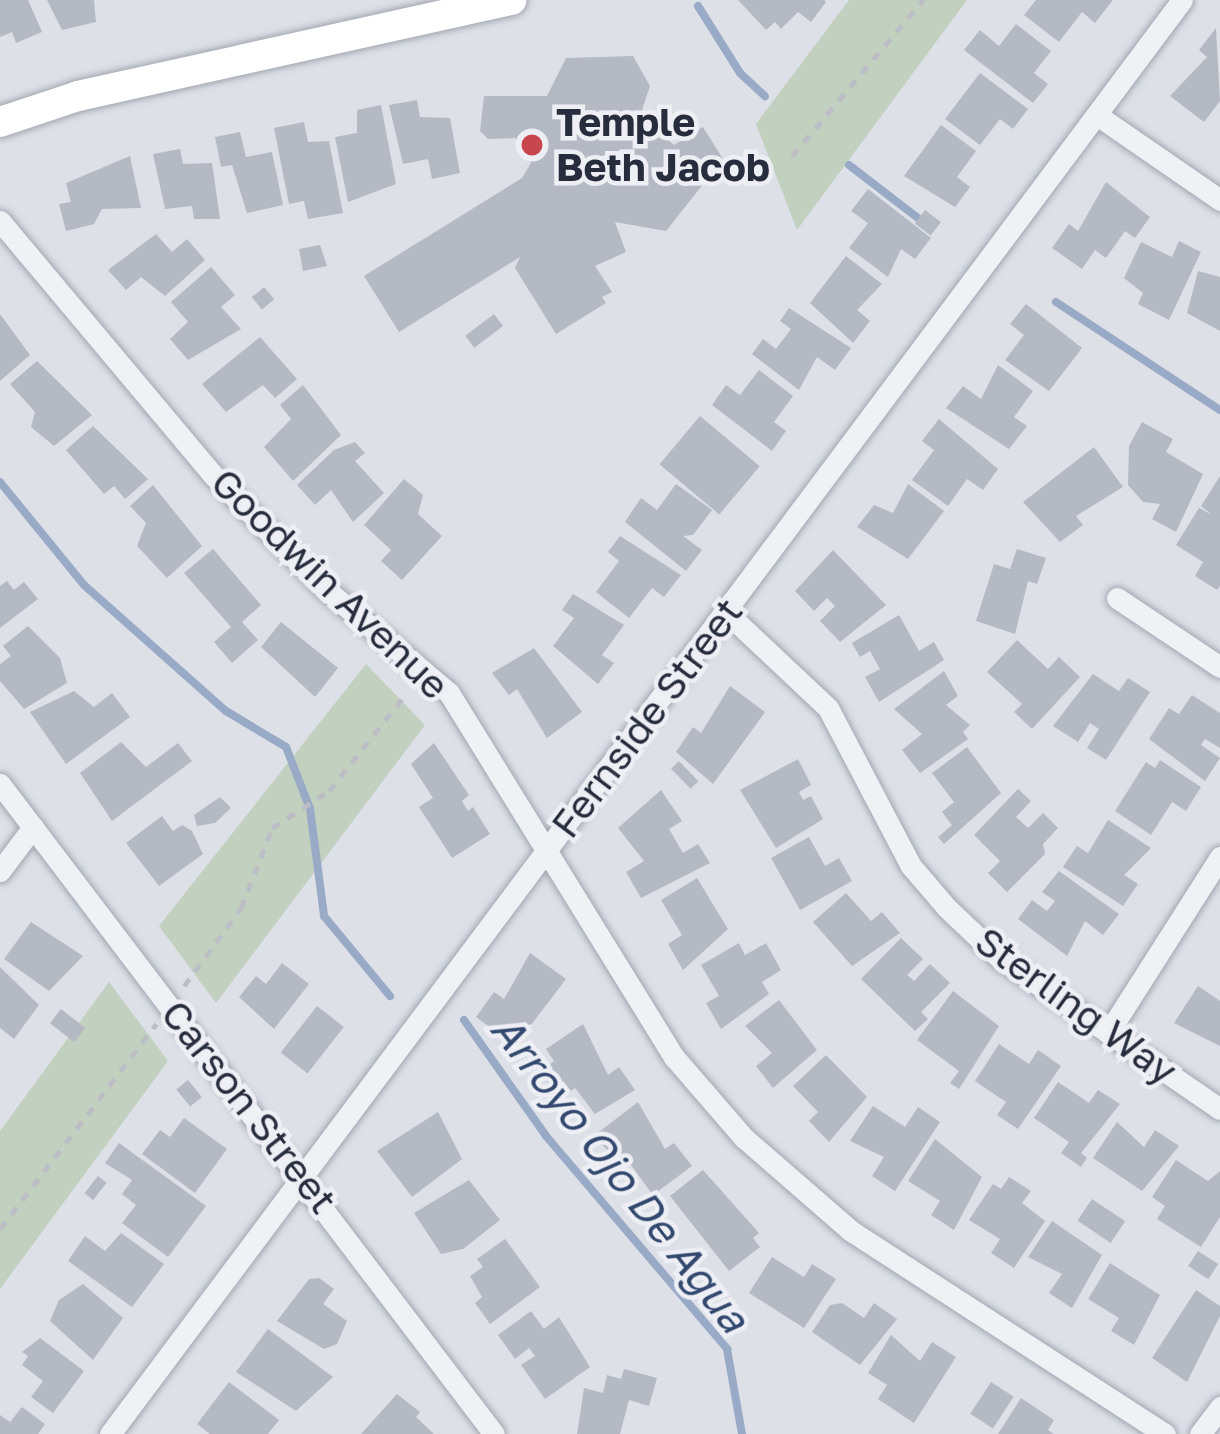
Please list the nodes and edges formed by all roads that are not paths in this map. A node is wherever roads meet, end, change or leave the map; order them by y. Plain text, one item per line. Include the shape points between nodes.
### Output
1 (512, 0) edge
2 (1182, 0) edge
3 (437, 10) edge
4 (1097, 115) junction
5 (0, 122) edge
6 (1220, 200) edge
7 (0, 221) edge
8 (1117, 598) dead end
9 (726, 612) junction
10 (1220, 667) edge
11 (0, 784) edge
12 (33, 827) junction
13 (549, 849) junction
14 (1220, 857) edge
15 (0, 872) edge
16 (1108, 1033) junction
17 (1220, 1109) edge
18 (303, 1175) junction
19 (1220, 1407) edge
20 (110, 1434) edge
21 (494, 1434) edge
22 (1165, 1434) edge
23 (1200, 1434) edge

1 - 3 main road
2 - 4 street, Fernside Street
3 - 5 main road
4 - 6 street
4 - 9 street, Fernside Street
7 - 13 street, Goodwin Avenue via 214,476 324,588 449,693
8 - 10 street
9 - 13 street, Fernside Street
9 - 16 street, Sterling Way via 828,708 911,866 947,908 1001,959
11 - 12 street, Carson Street
12 - 15 street
12 - 18 street, Carson Street
13 - 18 street, Fernside Street
13 - 22 street, Goodwin Avenue via 674,1058 743,1137 851,1232
14 - 16 street
16 - 17 street, Sterling Way
18 - 20 street, Fernside Street
18 - 21 street, Carson Street
19 - 23 street

